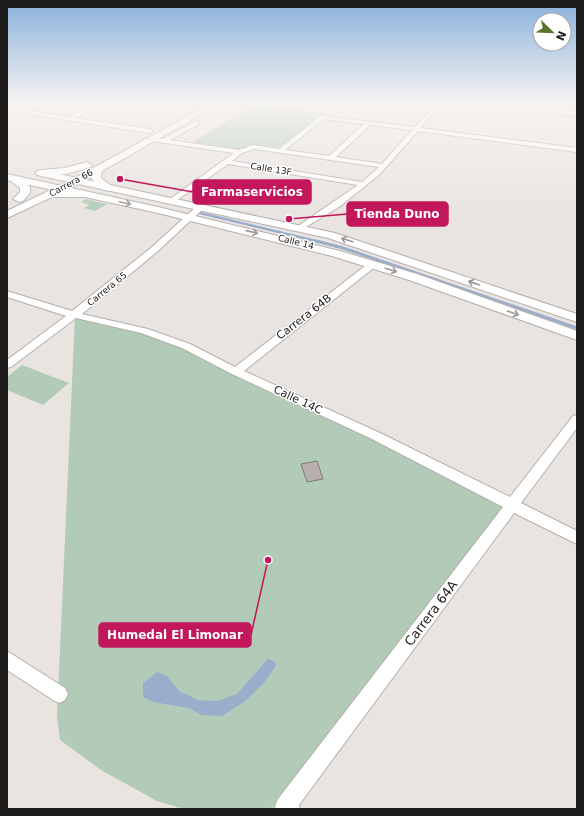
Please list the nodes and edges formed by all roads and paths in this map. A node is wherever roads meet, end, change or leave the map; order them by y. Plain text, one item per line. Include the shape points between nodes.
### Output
1 (134, 141) edge
2 (143, 141) edge
3 (164, 141) edge
4 (292, 141) edge
5 (349, 141) edge
6 (405, 141) edge
7 (508, 141) edge
8 (126, 144) junction
9 (138, 146) junction
10 (281, 150) junction
11 (577, 150) edge
12 (240, 152) junction
13 (331, 158) junction
14 (226, 162) junction
15 (87, 164) junction
16 (383, 166) junction
17 (99, 168) junction
18 (37, 172) joint
19 (9, 177) edge
20 (63, 178) junction
21 (77, 181) junction
22 (364, 184) junction
23 (48, 185) junction
24 (109, 188) junction
25 (62, 189) junction
26 (87, 195) junction
27 (19, 199) junction
28 (40, 199) junction
29 (173, 201) junction
30 (7, 205) edge
31 (201, 207) junction
32 (7, 215) edge
33 (190, 218) junction
34 (301, 228) junction
35 (373, 264) junction
36 (7, 294) edge
37 (75, 315) junction
38 (577, 318) edge
39 (577, 336) edge
40 (7, 365) edge
41 (236, 372) junction
42 (577, 419) edge
43 (512, 505) junction
44 (577, 538) edge
45 (7, 660) edge
46 (59, 694) dead end
47 (287, 807) edge

1 - 8 main road, Carrera 66
2 - 9 main road, Carrera 66
3 - 12 street
4 - 10 street
5 - 13 street
6 - 16 street
7 - 11 street
8 - 9 main road
8 - 15 main road, Carrera 66
9 - 17 main road, Carrera 66
10 - 12 street via 258,147
10 - 13 street
12 - 14 street
13 - 16 street
14 - 22 street, Calle 13F
14 - 29 street
15 - 18 main road via 66,171
15 - 20 main road, Carrera 66
16 - 22 street
17 - 21 main road, Carrera 66
17 - 24 main road via 96,178
18 - 20 street, Calle 14
19 - 23 street, Calle 14
19 - 27 main road via 25,187 25,193
20 - 21 street, Calle 14
20 - 23 main road, Carrera 66
21 - 24 street, Calle 14
21 - 25 main road, Carrera 66
22 - 34 street
23 - 25 street, Calle 14
23 - 27 main road, Carrera 66
24 - 29 street, Calle 14
25 - 26 street, Calle 14
25 - 28 main road, Carrera 66
26 - 28 main road via 62,194
26 -> 33 street, Calle 14
27 - 30 main road, Carrera 66
28 - 32 main road, Carrera 66
29 - 31 street, Calle 14
31 - 33 street, Carrera 65
31 - 34 street, Calle 14
33 -> 35 street, Calle 14 via 287,240
33 - 37 street, Carrera 65
38 -> 34 street, Calle 14 via 388,253
35 -> 39 street, Calle 14
35 - 41 street, Carrera 64B
36 - 37 street, Calle 14C
37 - 40 street, Carrera 65
37 - 41 street, Calle 14C via 168,339
41 - 43 street, Calle 14C via 374,435
42 - 43 street, Carrera 64A
43 - 44 street, Calle 14C
43 - 47 street, Carrera 64A
45 - 46 street

